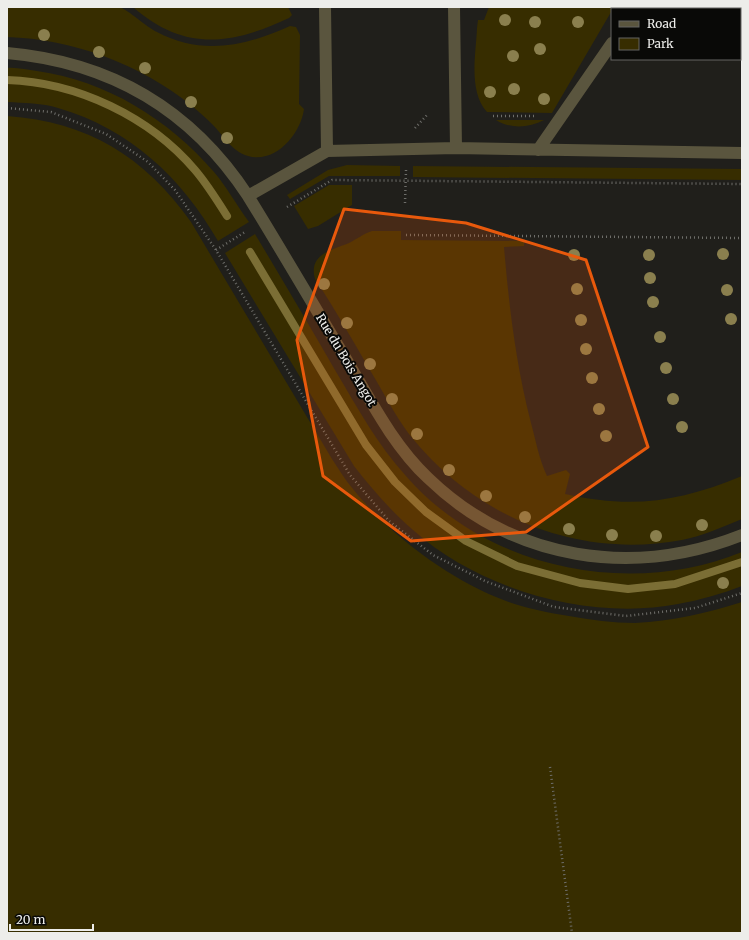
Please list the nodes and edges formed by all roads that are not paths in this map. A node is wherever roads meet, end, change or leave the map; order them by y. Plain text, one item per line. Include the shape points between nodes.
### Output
1 (325, 7) edge
2 (454, 7) edge
3 (611, 44) edge
4 (7, 53) edge
5 (456, 148) junction
6 (538, 150) junction
7 (327, 151) junction
8 (742, 153) edge
9 (248, 196) junction
10 (742, 535) edge

1 - 7 street
2 - 5 street
3 - 6 street
4 - 9 street, Rue du Bois Angot via 32,55 94,70 141,93 186,124 206,143 234,174
5 - 6 street
5 - 7 street
6 - 8 street
7 - 9 street
9 - 10 street, Rue du Bois Angot via 394,438 427,477 450,497 507,532 542,546 574,554 632,559 656,558 682,554

